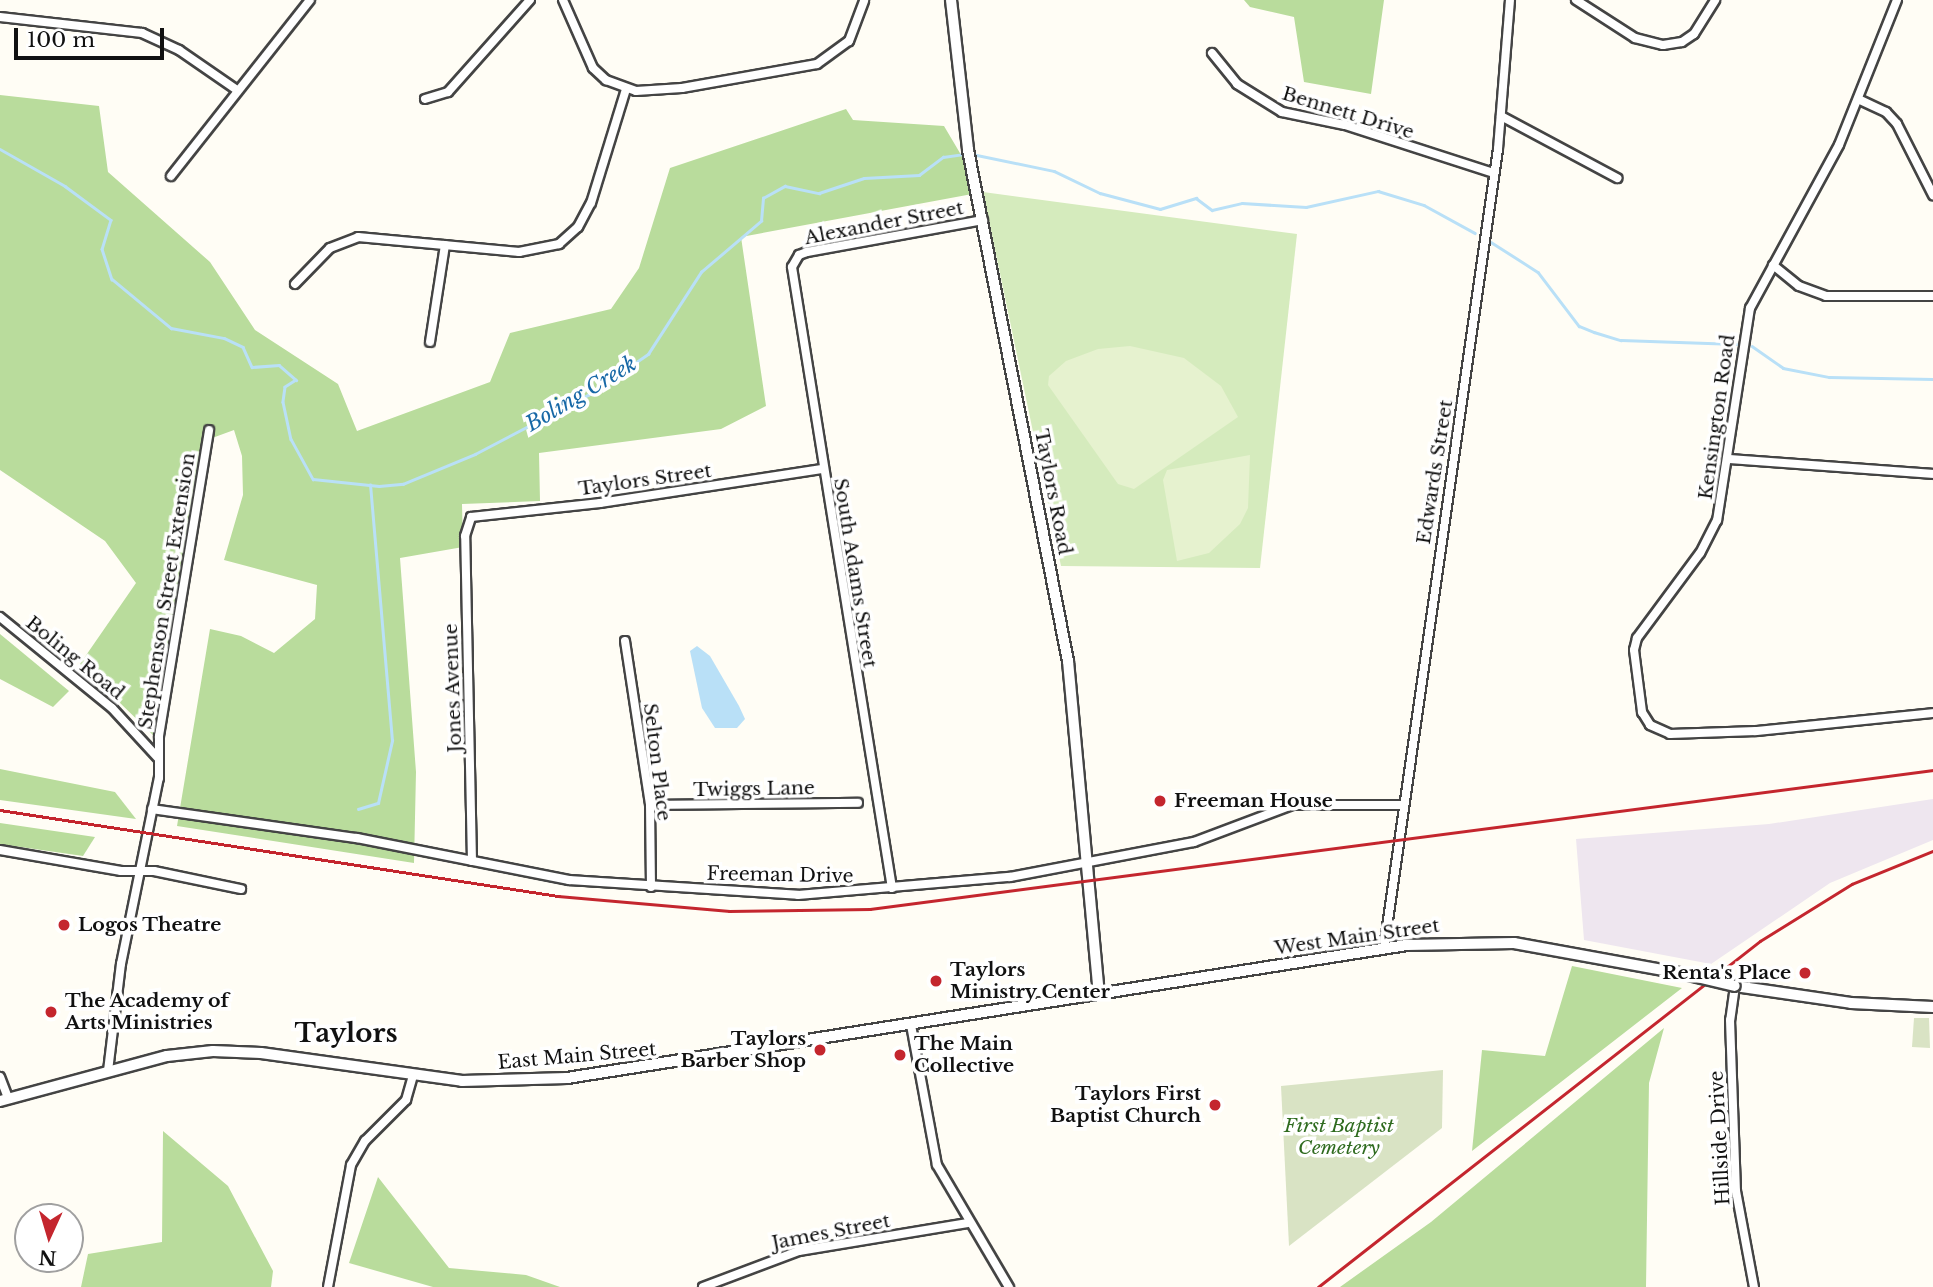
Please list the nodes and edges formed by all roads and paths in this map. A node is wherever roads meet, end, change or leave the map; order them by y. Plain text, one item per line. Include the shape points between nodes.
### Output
1 (310, 0) edge
2 (530, 0) edge
3 (562, 0) edge
4 (951, 0) edge
5 (1510, 0) edge
6 (1576, 0) edge
7 (1715, 0) edge
8 (1898, 0) edge
9 (864, 1) edge
10 (0, 17) edge
11 (1212, 53) dead end
12 (626, 89) junction
13 (237, 90) junction
14 (425, 99) dead end
15 (1858, 99) junction
16 (1501, 116) junction
17 (1494, 173) junction
18 (171, 176) dead end
19 (1617, 177) dead end
20 (1933, 195) edge
21 (982, 220) junction
22 (444, 245) junction
23 (794, 262) joint
24 (1773, 265) junction
25 (295, 284) dead end
26 (1933, 296) edge
27 (430, 342) dead end
28 (209, 430) dead end
29 (1730, 459) junction
30 (823, 469) junction
31 (1933, 474) edge
32 (471, 517) joint
33 (0, 617) edge
34 (625, 641) dead end
35 (1933, 713) edge
36 (157, 757) junction
37 (858, 803) dead end
38 (650, 805) junction
39 (1402, 805) junction
40 (152, 809) junction
41 (0, 850) edge
42 (1089, 859) junction
43 (472, 861) junction
44 (138, 871) junction
45 (651, 887) junction
46 (892, 888) junction
47 (241, 889) dead end
48 (1384, 948) junction
49 (1735, 986) junction
50 (1099, 994) junction
51 (1933, 1007) edge
52 (911, 1026) junction
53 (108, 1071) junction
54 (413, 1076) junction
55 (0, 1077) edge
56 (4, 1100) edge
57 (968, 1223) junction
58 (328, 1287) edge
59 (704, 1287) edge
60 (1009, 1287) edge
61 (1754, 1287) edge

1 - 13 street
2 - 14 street via 448,92
3 - 12 street via 588,61 606,80
4 - 21 street, Taylors Road via 968,150
5 - 16 street, Edwards Street
6 - 7 street via 1635,38 1663,45 1695,34
8 - 15 street, Kensington Road
9 - 12 street via 849,41 817,64 682,88
10 - 13 street via 142,33 179,50
11 - 17 street, Bennett Drive via 1237,84 1282,112 1345,125
12 - 22 street via 591,203 569,237 533,252
13 - 18 street
15 - 20 street via 1886,112 1897,124
15 - 24 street, Kensington Road via 1820,183
16 - 17 street, Edwards Street
16 - 19 street
17 - 39 street, Edwards Street
21 - 23 street, Alexander Street via 807,252
21 - 42 street, Taylors Road via 1068,661
22 - 25 street via 349,239 315,259
22 - 27 street
23 - 30 street, South Adams Street
24 - 26 street via 1799,286 1826,296
24 - 29 street, Kensington Road via 1748,317
28 - 36 street, Stephenson Street Extension
29 - 31 street
29 - 35 street, Kensington Road via 1711,535 1637,638 1646,721 1670,734 1697,734
30 - 32 street, Taylors Street via 600,503
30 - 46 street, South Adams Street
32 - 43 street, Jones Avenue via 464,536
33 - 36 street, Boling Road via 112,708
34 - 38 street, Selton Place
36 - 40 street, Stephenson Street Extension via 159,778
37 - 38 street, Twiggs Lane
38 - 45 street, Selton Place
39 - 42 street, Freeman Drive via 1292,805 1194,842
39 - 48 street, Edwards Street
40 - 43 street, Freeman Drive via 357,838
40 - 44 street, Stephenson Street Extension
41 - 44 street
42 - 46 street, Freeman Drive via 1010,877
42 - 50 street, Taylors Road
43 - 45 street, Freeman Drive via 569,880
44 - 47 street
44 - 53 street, Stephenson Street Extension
45 - 46 street, Freeman Drive via 799,895
48 - 49 street, West Main Street, bridge via 1514,943
48 - 50 street, West Main Street
49 - 51 street, West Main Street via 1851,1003
49 - 61 street, Hillside Drive via 1731,1020 1735,1177
50 - 52 street, West Main Street
52 - 54 street, East Main Street via 566,1077 509,1082
52 - 57 street via 937,1165
53 - 54 street, East Main Street via 167,1056 246,1052
53 - 56 street, East Main Street
54 - 58 street via 406,1100 365,1141 351,1165
55 - 56 street
57 - 59 street, James Street via 799,1251
57 - 60 street

